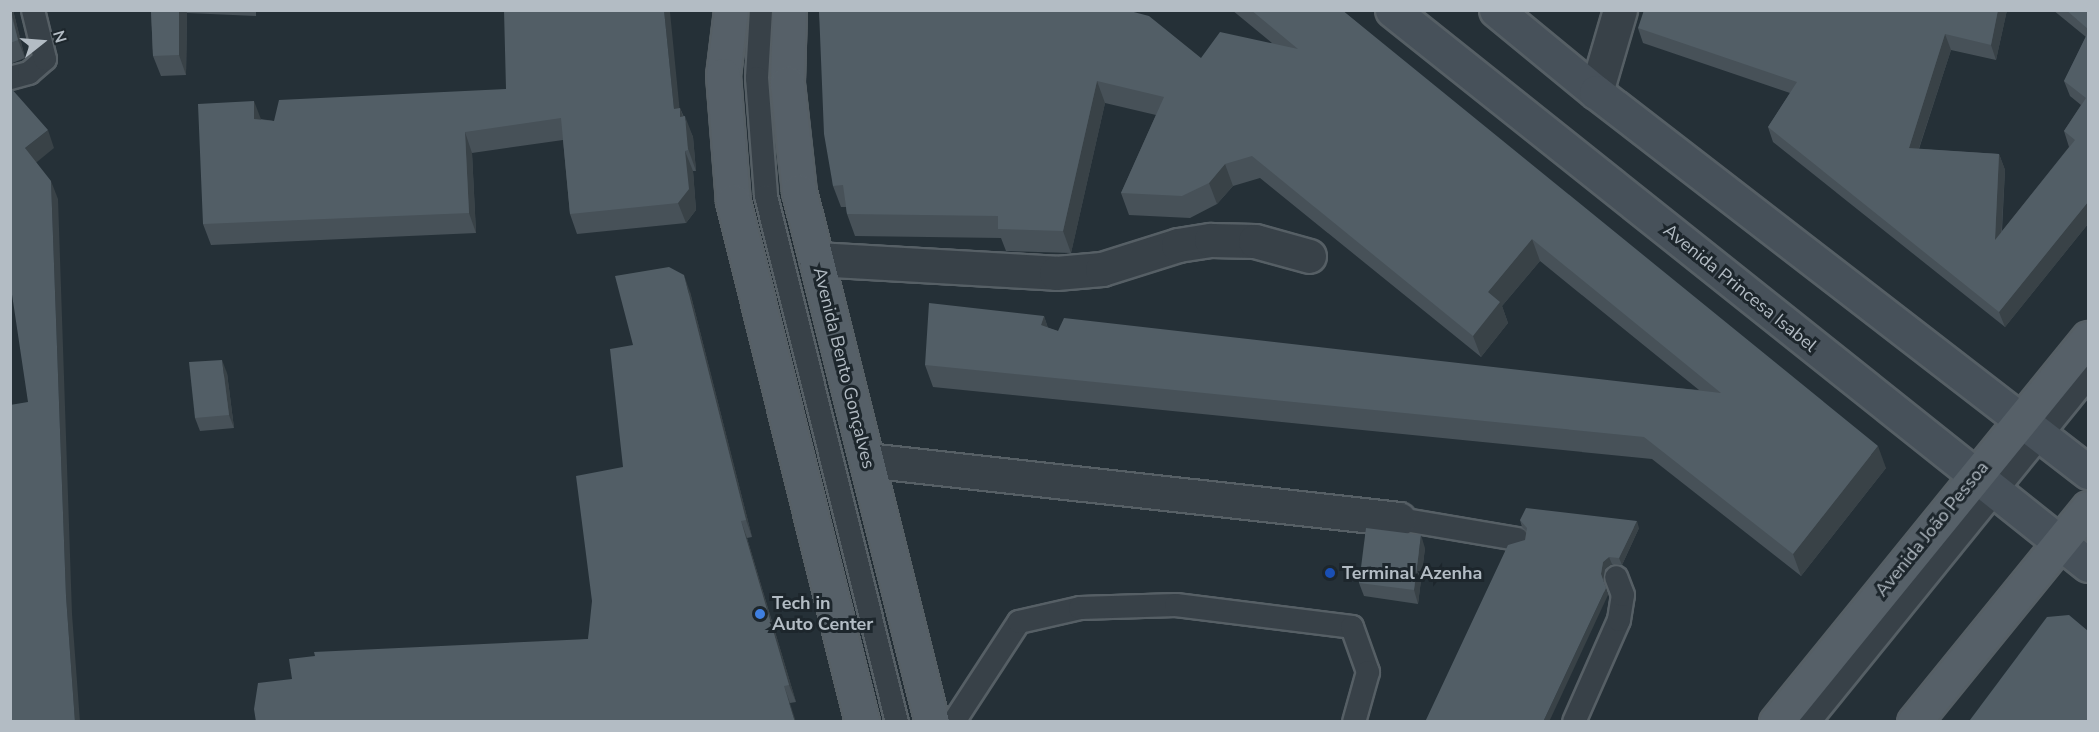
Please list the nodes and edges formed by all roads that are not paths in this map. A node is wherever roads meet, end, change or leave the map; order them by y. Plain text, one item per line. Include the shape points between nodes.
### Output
1 (33, 10) edge
2 (731, 10) edge
3 (761, 10) edge
4 (789, 10) edge
5 (1392, 10) edge
6 (1496, 10) edge
7 (1620, 10) edge
8 (10, 78) edge
9 (1596, 92) junction
10 (1310, 256) dead end
11 (816, 259) junction
12 (2088, 338) edge
13 (2088, 378) edge
14 (2032, 428) junction
15 (867, 460) junction
16 (2088, 472) edge
17 (1985, 483) junction
18 (2088, 508) edge
19 (1400, 519) joint
20 (1516, 539) dead end
21 (2061, 542) junction
22 (2088, 565) edge
23 (1616, 577) dead end
24 (946, 719) edge
25 (862, 722) edge
26 (897, 722) edge
27 (1354, 722) edge
28 (1574, 722) edge
29 (1776, 722) edge
30 (1809, 722) edge
31 (1914, 722) edge

1 - 8 lane via 45,59 29,73
2 - 25 main road via 723,75 734,201
3 - 26 lane via 757,78 766,196
4 - 11 main road, Avenida Bento Gonçalves via 787,83 796,169
5 - 17 main road, Avenida Princesa Isabel
6 - 9 main road
7 - 9 street
9 - 14 main road
10 - 11 street via 1256,241 1211,240 1178,245 1102,269 1056,273
11 - 15 main road, Avenida Bento Gonçalves
12 - 14 main road, Avenida João Pessoa
13 - 14 lane
14 - 16 main road
14 - 17 main road, Avenida João Pessoa
15 - 19 street
15 - 24 main road, Avenida Bento Gonçalves
17 - 21 main road, Avenida Princesa Isabel
17 - 29 main road, Avenida João Pessoa
17 - 30 lane
18 - 21 main road
19 - 20 lane
21 - 22 main road, Avenida Princesa Isabel
21 - 31 main road
23 - 28 lane via 1623,595 1619,620
24 - 27 lane via 1019,622 1080,608 1176,605 1352,627 1368,672

